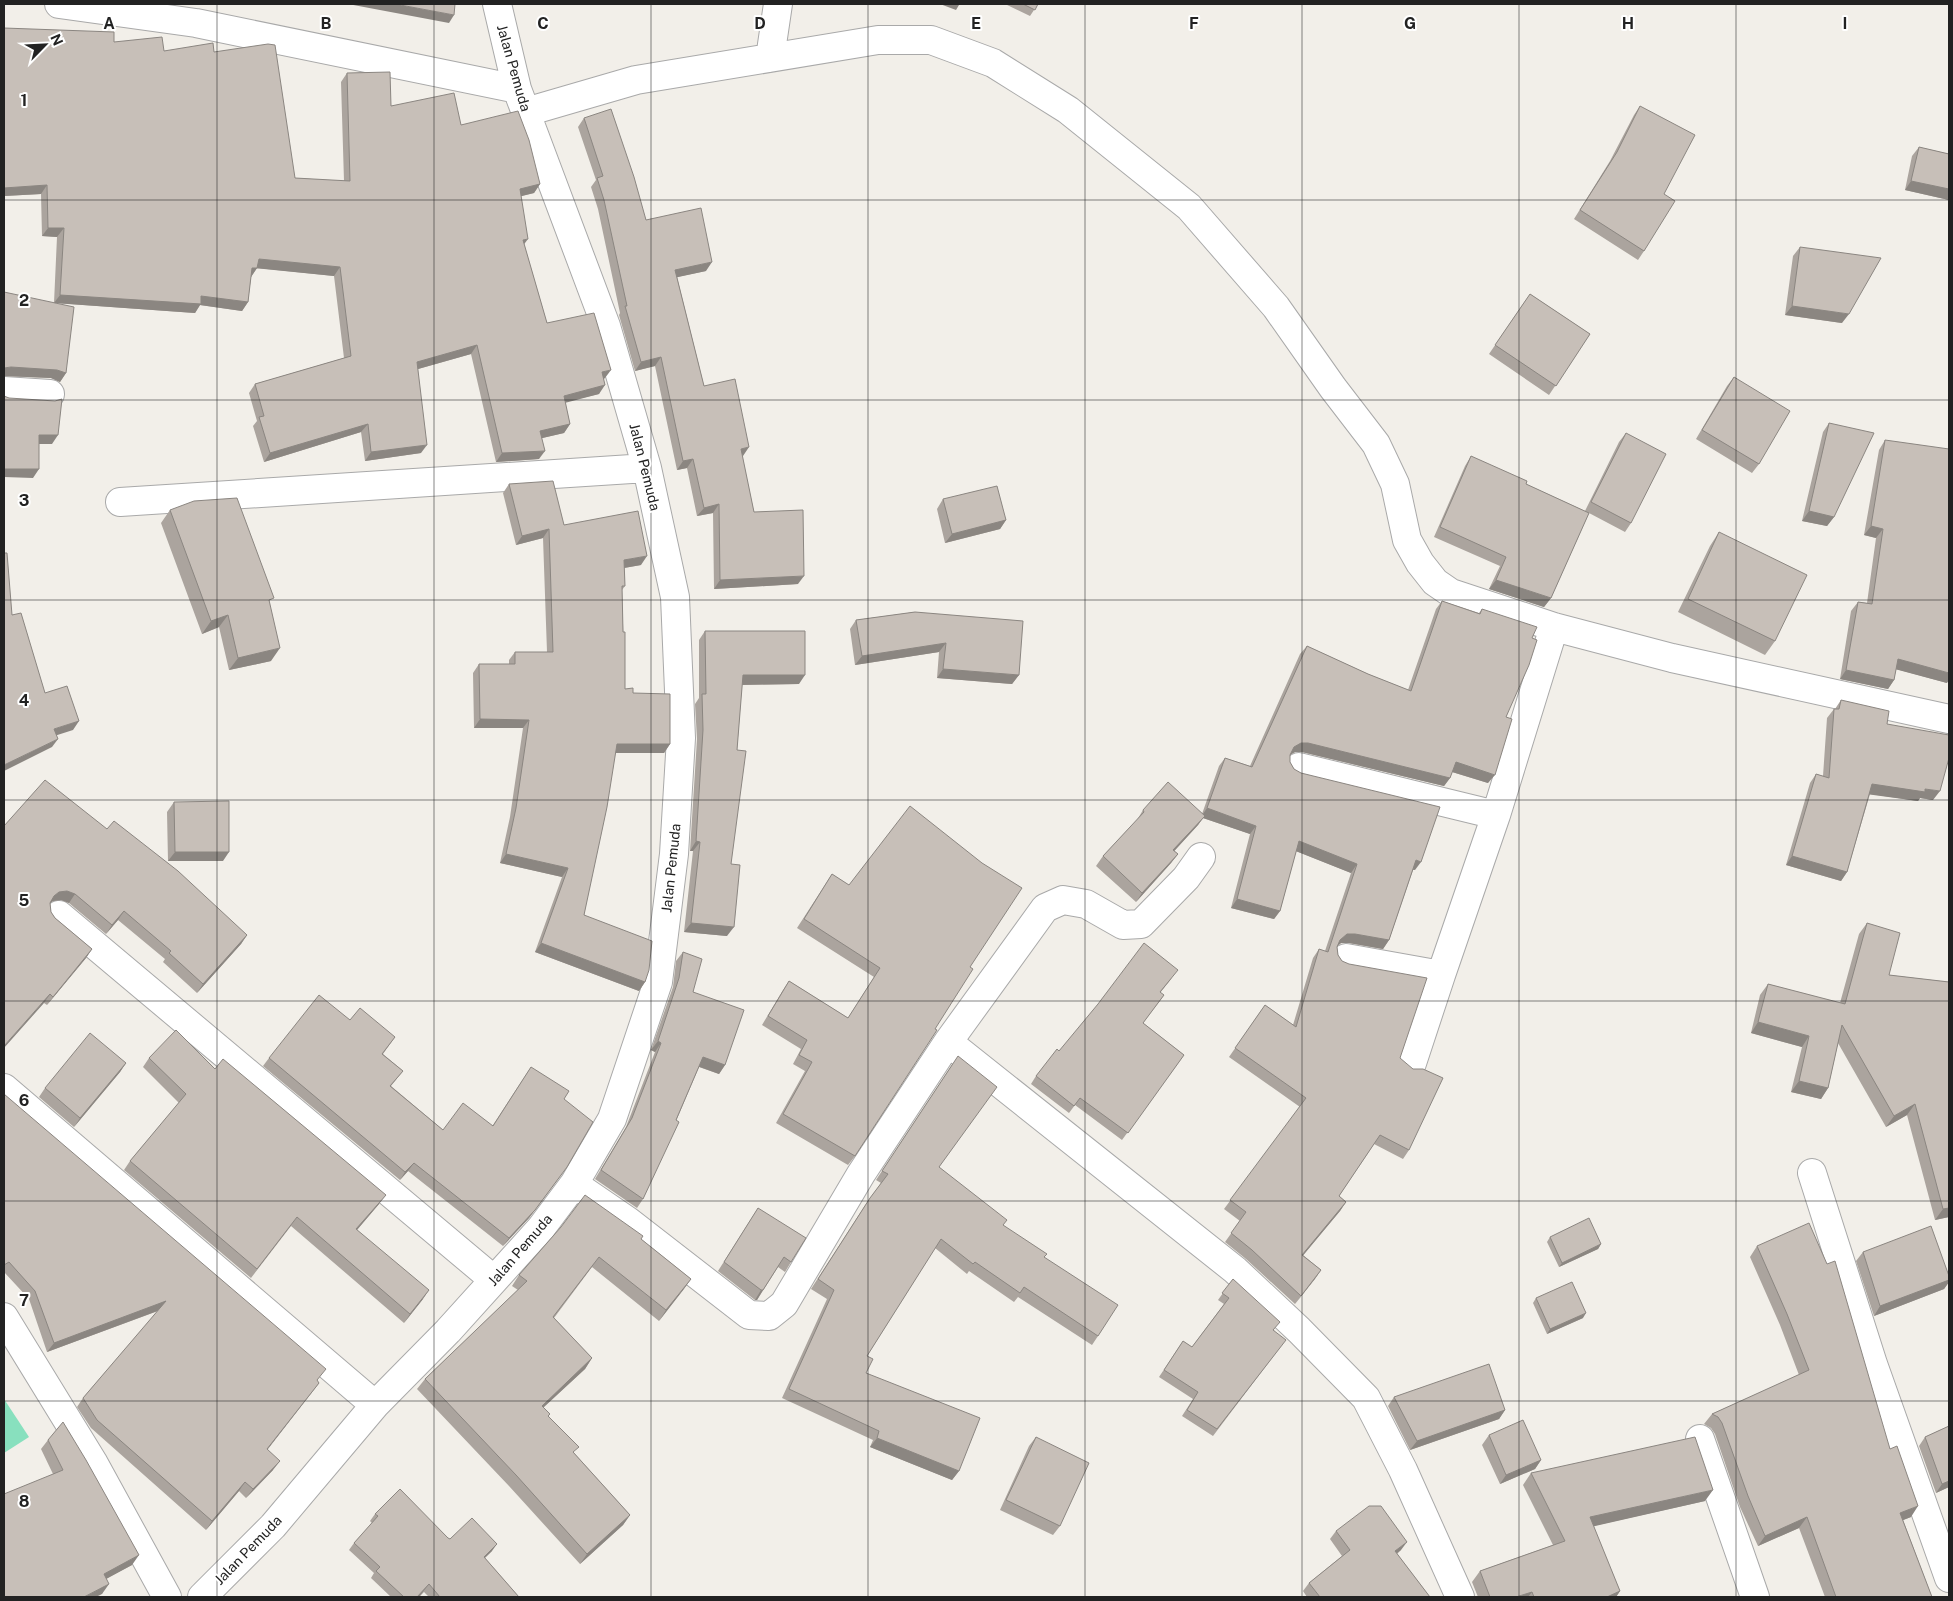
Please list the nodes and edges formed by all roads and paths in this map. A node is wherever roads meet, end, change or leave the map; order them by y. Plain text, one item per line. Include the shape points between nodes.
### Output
1 (59, 4) edge
2 (497, 4) edge
3 (778, 4) edge
4 (770, 58) junction
5 (522, 100) junction
6 (4, 391) edge
7 (50, 394) dead end
8 (647, 468) junction
9 (120, 502) dead end
10 (1554, 627) junction
11 (1949, 719) edge
12 (1299, 767) dead end
13 (1496, 815) junction
14 (1201, 857) dead end
15 (59, 916) dead end
16 (1346, 958) dead end
17 (1441, 975) junction
18 (948, 1042) junction
19 (1412, 1062) dead end
20 (4, 1088) edge
21 (1812, 1173) dead end
22 (574, 1184) junction
23 (494, 1280) junction
24 (4, 1317) edge
25 (375, 1405) junction
26 (1700, 1439) dead end
27 (1949, 1578) edge
28 (167, 1597) edge
29 (202, 1597) edge
30 (1460, 1597) edge
31 (1755, 1597) edge

1 - 5 street via 196,23
2 - 5 street, Jalan Pemuda
3 - 4 street
4 - 5 street
4 - 10 street via 878,40 931,40 993,63 1068,110 1189,207 1276,307 1376,444 1395,484 1407,540 1435,582 1451,593
5 - 8 street, Jalan Pemuda via 606,326
6 - 7 street
8 - 9 street
8 - 22 street, Jalan Pemuda via 675,597 681,738 674,854 658,982 612,1119
10 - 11 street via 1672,658
10 - 13 street
12 - 13 street
13 - 17 street
14 - 18 street via 1186,878 1141,924 1123,925 1086,904 1063,900 1045,908
15 - 23 street
16 - 17 street
17 - 19 street
18 - 22 street via 861,1174 784,1304 769,1316 749,1315 628,1221
18 - 30 street via 1235,1270 1366,1398 1403,1470
20 - 25 street
21 - 27 street via 1873,1364
22 - 23 street, Jalan Pemuda via 541,1228
23 - 25 street, Jalan Pemuda
24 - 28 street via 94,1462
25 - 29 street, Jalan Pemuda via 273,1526
26 - 31 street

